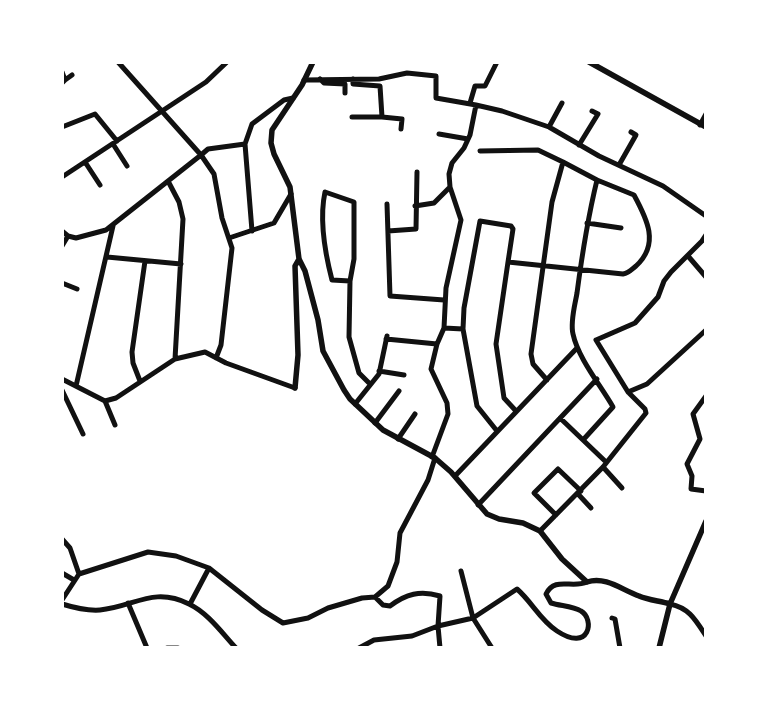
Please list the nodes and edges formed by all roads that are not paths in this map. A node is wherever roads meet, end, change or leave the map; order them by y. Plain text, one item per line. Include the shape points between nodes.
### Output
1 (118, 62) edge
2 (227, 62) edge
3 (313, 62) edge
4 (497, 62) edge
5 (589, 62) edge
6 (124, 65) edge
7 (62, 72) edge
8 (72, 75) dead end
9 (320, 79) junction
10 (353, 79) junction
11 (304, 80) junction
12 (64, 81) edge
13 (345, 93) dead end
14 (293, 98) junction
15 (562, 103) dead end
16 (473, 104) junction
17 (163, 111) junction
18 (592, 111) dead end
19 (706, 114) edge
20 (382, 117) junction
21 (352, 118) dead end
22 (703, 126) edge
23 (62, 127) edge
24 (549, 127) junction
25 (401, 129) dead end
26 (439, 134) dead end
27 (642, 138) dead end
28 (468, 139) junction
29 (115, 142) junction
30 (245, 144) junction
31 (579, 145) junction
32 (480, 151) dead end
33 (201, 155) junction
34 (85, 162) junction
35 (563, 162) junction
36 (620, 165) junction
37 (127, 166) dead end
38 (417, 172) dead end
39 (62, 177) edge
40 (168, 180) junction
41 (597, 180) junction
42 (100, 185) dead end
43 (450, 187) junction
44 (291, 194) junction
45 (387, 204) dead end
46 (415, 206) junction
47 (706, 216) edge
48 (587, 223) junction
49 (113, 226) junction
50 (618, 229) dead end
51 (62, 231) edge
52 (252, 231) junction
53 (388, 231) junction
54 (706, 235) edge
55 (68, 236) junction
56 (229, 238) junction
57 (62, 246) edge
58 (688, 256) junction
59 (107, 257) junction
60 (299, 259) junction
61 (145, 261) junction
62 (508, 262) junction
63 (181, 264) junction
64 (542, 265) junction
65 (580, 269) junction
66 (706, 277) edge
67 (350, 281) junction
68 (62, 283) edge
69 (69, 293) dead end
70 (444, 300) junction
71 (444, 328) junction
72 (463, 329) junction
73 (706, 330) edge
74 (437, 344) junction
75 (577, 348) junction
76 (216, 358) junction
77 (175, 359) junction
78 (379, 371) junction
79 (404, 375) dead end
80 (62, 379) edge
81 (597, 379) junction
82 (547, 380) junction
83 (140, 381) junction
84 (370, 384) junction
85 (76, 386) junction
86 (295, 388) joint
87 (62, 390) edge
88 (399, 391) dead end
89 (628, 392) junction
90 (706, 396) edge
91 (105, 401) junction
92 (355, 404) junction
93 (516, 411) junction
94 (415, 414) dead end
95 (560, 418) junction
96 (375, 423) junction
97 (114, 425) dead end
98 (497, 431) junction
99 (83, 434) dead end
100 (398, 439) junction
101 (583, 440) junction
102 (433, 458) junction
103 (604, 465) junction
104 (455, 476) junction
105 (622, 488) dead end
106 (706, 491) edge
107 (579, 493) junction
108 (478, 505) junction
109 (591, 508) dead end
110 (556, 516) junction
111 (706, 522) edge
112 (540, 531) junction
113 (62, 539) edge
114 (209, 568) junction
115 (461, 571) dead end
116 (62, 573) edge
117 (79, 574) junction
118 (74, 580) junction
119 (587, 582) junction
120 (375, 596) junction
121 (62, 602) edge
122 (128, 603) junction
123 (190, 604) junction
124 (670, 604) junction
125 (473, 618) junction
126 (612, 618) dead end
127 (438, 626) junction
128 (706, 636) edge
129 (147, 648) edge
130 (167, 648) edge
131 (178, 648) edge
132 (236, 648) edge
133 (359, 648) edge
134 (440, 648) edge
135 (492, 648) edge
136 (620, 648) edge
137 (659, 648) edge

1 - 6 street
2 - 17 street via 206,82
3 - 11 street
4 - 16 street via 485,86 475,86 472,90
5 - 22 street
6 - 17 street
7 - 12 street
8 - 12 street
9 - 10 street
9 - 11 street
9 - 13 street via 324,83 345,84
10 - 16 street via 383,79 407,73 436,76 436,98
10 - 20 street via 353,84 380,86
11 - 14 street
14 - 30 street via 284,100 252,124
14 - 44 street via 272,130 271,143
15 - 24 street
16 - 24 street
16 - 28 street
17 - 29 street
17 - 33 street
18 - 31 street via 601,115
19 - 22 street
20 - 21 street via 363,115
20 - 25 street via 402,119
23 - 29 street via 95,114
24 - 31 street
26 - 28 street
27 - 36 street via 633,133
28 - 43 street via 452,163
29 - 34 street
29 - 37 street
30 - 33 street via 208,149
30 - 52 street
31 - 36 street
32 - 35 street via 538,150
33 - 40 street
33 - 56 street via 214,174
34 - 39 street
34 - 42 street
35 - 41 street
35 - 64 street via 552,202
36 - 47 street via 664,186
38 - 46 street
40 - 49 street
40 - 63 street via 183,219
41 - 48 street
41 - 65 street via 634,195 645,216 650,241 644,258 627,274
43 - 46 street via 434,203
43 - 70 street via 461,220
44 - 52 street via 274,223
44 - 60 street
45 - 53 street
46 - 53 street via 416,229
48 - 50 street
48 - 65 street
49 - 55 street via 82,237
49 - 59 street
51 - 55 street
52 - 56 street
53 - 70 street via 390,296
54 - 58 street
55 - 57 street
56 - 76 street via 232,250 221,345
58 - 66 street
58 - 89 street via 671,272 658,297 635,323 596,340
59 - 61 street
59 - 85 street
60 - 86 street via 295,266 298,355
60 - 92 street via 318,320 323,351
61 - 63 street
61 - 83 street via 132,352
62 - 64 street
62 - 72 street via 511,226 480,221
62 - 93 street via 496,357 504,398
63 - 77 street
64 - 65 street
64 - 82 street via 531,354 533,364
65 - 75 street via 572,332
67 - 67 street via 354,259 354,202 325,192 325,255 332,280
67 - 84 street via 349,337 359,373
68 - 69 street via 74,288
70 - 71 street
71 - 72 street
71 - 74 street
72 - 98 street via 477,406
73 - 89 street via 647,384
74 - 78 street via 387,337
74 - 102 street via 431,369 447,403 448,414
75 - 81 street
75 - 82 street
76 - 77 street via 205,352
76 - 86 street
77 - 83 street
78 - 79 street
78 - 84 street
80 - 85 street
81 - 95 street
81 - 101 street via 613,407
82 - 93 street
83 - 91 street via 116,398
84 - 92 street
85 - 91 street
87 - 99 street
88 - 96 street
89 - 103 street via 646,413
90 - 106 street via 693,414 700,439 687,464 692,476 691,489
91 - 97 street
92 - 96 street
93 - 98 street
94 - 100 street
95 - 101 street
95 - 108 street
96 - 100 street
98 - 104 street
100 - 102 street
101 - 103 street
102 - 104 street
102 - 120 street via 428,480 400,533 397,562 388,586
103 - 105 street
103 - 107 street
104 - 108 street
107 - 109 street
107 - 110 street
107 - 110 street via 558,468 534,493
108 - 112 street via 491,517 523,523
110 - 112 street
111 - 124 street
112 - 119 street via 562,559
113 - 117 street via 70,548
114 - 117 street via 176,556 148,552
114 - 120 street via 283,623
114 - 123 street
115 - 125 street
116 - 118 street
117 - 118 street
118 - 121 street
119 - 124 street via 606,581 641,597
119 - 125 street via 580,585 558,583 546,594 551,603 584,612 588,625 581,639 573,640 547,624 518,589
120 - 127 street via 390,606 405,595 440,594
121 - 122 street via 84,610
122 - 123 street via 165,596
122 - 129 street
123 - 132 street
124 - 128 street via 683,607
124 - 137 street
125 - 127 street
125 - 135 street
126 - 136 street via 615,619
127 - 133 street via 412,636 374,640
127 - 134 street
130 - 131 street

